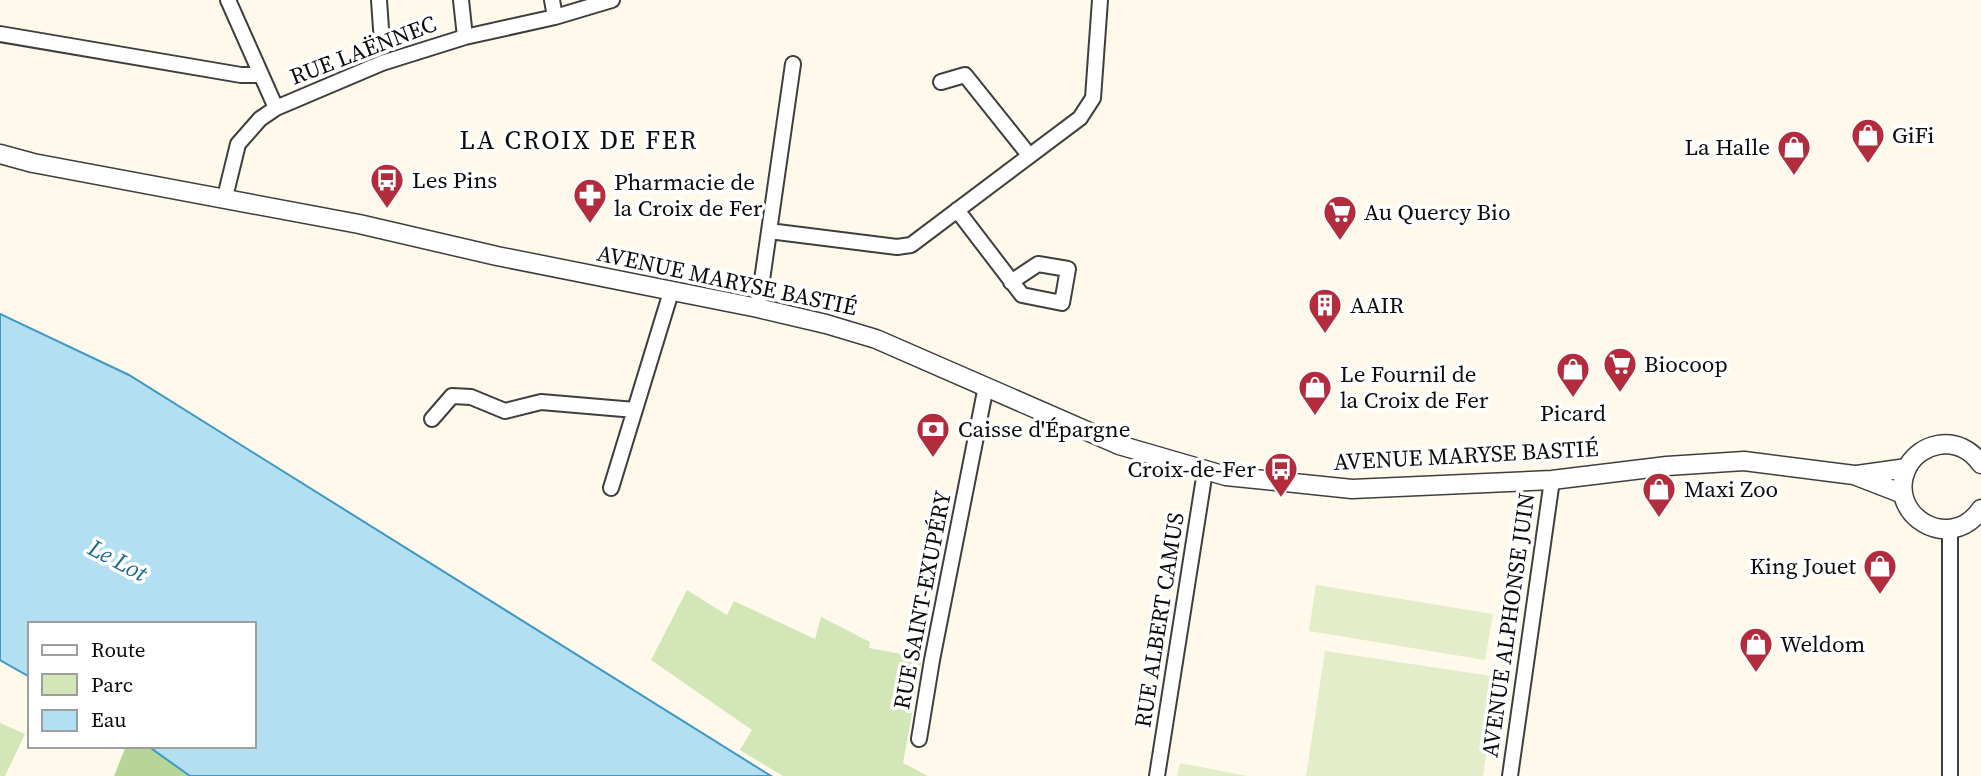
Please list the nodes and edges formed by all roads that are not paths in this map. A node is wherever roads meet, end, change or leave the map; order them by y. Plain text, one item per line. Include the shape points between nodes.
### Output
1 (228, 0) edge
2 (379, 0) edge
3 (461, 0) edge
4 (552, 0) edge
5 (612, 0) edge
6 (1100, 0) edge
7 (555, 17) junction
8 (0, 34) edge
9 (465, 37) junction
10 (382, 43) dead end
11 (793, 64) dead end
12 (261, 75) junction
13 (941, 82) dead end
14 (276, 108) junction
15 (0, 154) edge
16 (1029, 155) junction
17 (33, 163) junction
18 (0, 170) edge
19 (225, 197) junction
20 (957, 210) junction
21 (769, 231) junction
22 (1011, 282) dead end
23 (671, 292) junction
24 (758, 308) junction
25 (986, 386) junction
26 (635, 410) junction
27 (432, 419) dead end
28 (1981, 464) edge
29 (1907, 468) junction
30 (1205, 471) junction
31 (1854, 475) junction
32 (1552, 480) junction
33 (611, 488) dead end
34 (1903, 494) junction
35 (1981, 509) edge
36 (1950, 529) junction
37 (919, 739) dead end
38 (1157, 776) edge
39 (1510, 776) edge
40 (1950, 776) edge

1 - 12 street
2 - 10 street
3 - 9 street
4 - 7 street
5 - 7 street, RUE LAËNNEC
6 - 16 street via 1093,98 1080,118
7 - 9 street, RUE LAËNNEC
8 - 12 street
9 - 14 street, RUE LAËNNEC via 382,64
11 - 21 street
12 - 14 street
13 - 16 street via 965,75
14 - 19 street, RUE LAËNNEC via 238,144
15 - 17 street, AVENUE MARYSE BASTIÉ
16 - 20 street
17 - 18 street, AVENUE MARYSE BASTIÉ
17 - 19 street, AVENUE MARYSE BASTIÉ
19 - 23 street, AVENUE MARYSE BASTIÉ
20 - 21 street via 911,245 897,247
20 - 22 street
21 - 24 street
23 - 24 street, AVENUE MARYSE BASTIÉ
23 - 26 street
24 - 25 street, AVENUE MARYSE BASTIÉ via 876,340
25 - 30 street, AVENUE MARYSE BASTIÉ via 1119,445
25 - 37 street, RUE SAINT-EXUPÉRY
26 - 27 street via 541,402 505,411 471,397 452,396
26 - 33 street
28 - 29 street via 1971,452 1941,444 1917,455
29 - 31 street, AVENUE MARYSE BASTIÉ
29 - 34 street
30 - 32 street, AVENUE MARYSE BASTIÉ via 1352,489
30 - 38 street, RUE ALBERT CAMUS
31 - 32 street, AVENUE MARYSE BASTIÉ via 1744,461
31 - 34 street, AVENUE MARYSE BASTIÉ
32 - 39 street, AVENUE ALPHONSE JUIN
34 - 36 street via 1920,521
35 - 36 street via 1970,522
36 - 40 street

